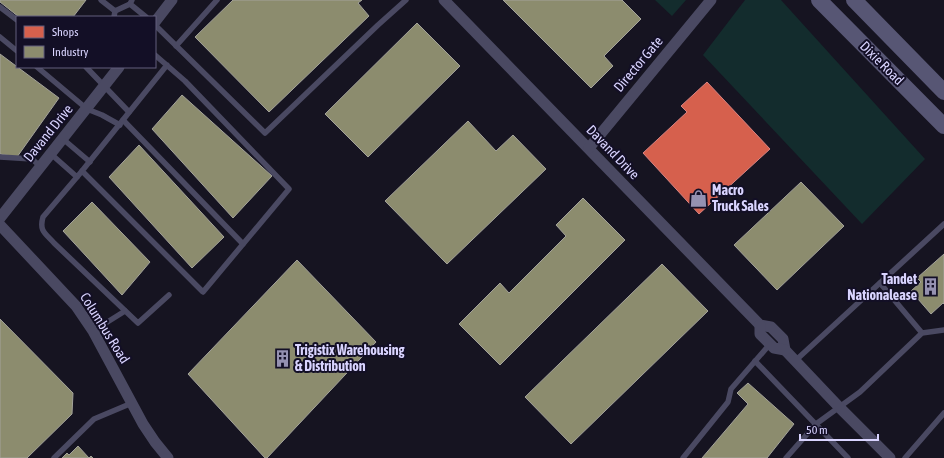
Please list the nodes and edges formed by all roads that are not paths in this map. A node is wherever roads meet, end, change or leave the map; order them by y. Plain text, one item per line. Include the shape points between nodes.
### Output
1 (101, 0) edge
2 (172, 0) edge
3 (217, 0) edge
4 (444, 0) edge
5 (711, 0) edge
6 (819, 0) edge
7 (854, 0) edge
8 (401, 1) edge
9 (131, 2) edge
10 (0, 7) edge
11 (115, 14) edge
12 (145, 16) edge
13 (16, 19) edge
14 (156, 21) edge
15 (156, 26) edge
16 (0, 37) edge
17 (176, 46) junction
18 (16, 50) edge
19 (156, 55) edge
20 (167, 65) junction
21 (38, 68) edge
22 (87, 68) edge
23 (118, 68) edge
24 (104, 86) junction
25 (944, 92) edge
26 (87, 109) junction
27 (129, 112) junction
28 (122, 122) junction
29 (944, 126) edge
30 (63, 139) junction
31 (589, 148) junction
32 (51, 154) junction
33 (0, 157) edge
34 (90, 162) junction
35 (41, 167) junction
36 (82, 171) junction
37 (77, 177) junction
38 (0, 218) edge
39 (944, 224) edge
40 (0, 225) edge
41 (243, 244) junction
42 (880, 283) junction
43 (169, 295) dead end
44 (125, 310) junction
45 (760, 325) junction
46 (944, 330) edge
47 (93, 331) junction
48 (922, 333) junction
49 (770, 344) junction
50 (785, 350) junction
51 (755, 361) junction
52 (795, 361) junction
53 (132, 403) junction
54 (839, 407) junction
55 (944, 412) edge
56 (816, 424) junction
57 (54, 458) edge
58 (168, 458) edge
59 (683, 458) edge
60 (786, 458) edge
61 (848, 458) edge
62 (889, 458) edge
63 (905, 458) edge

1 - 11 lane
2 - 14 street
3 - 17 lane
4 - 31 street, Davand Drive
5 - 31 street, Director Gate
6 - 29 main road, Dixie Road
7 - 25 main road, Dixie Road
8 - 17 lane via 265,133
9 - 11 lane
9 - 12 lane
10 - 13 lane
15 - 17 lane
16 - 18 lane
19 - 20 lane
20 - 27 lane
20 - 41 lane via 288,189
21 - 26 lane
22 - 24 lane
23 - 24 street, Davand Drive
24 - 26 street, Davand Drive
24 - 27 lane
26 - 28 lane
26 - 30 street, Davand Drive
27 - 28 lane
28 - 34 lane
28 - 41 lane
30 - 32 street, Davand Drive
30 - 34 lane
31 - 45 street, Davand Drive
32 - 35 street, Davand Drive
32 - 37 lane
33 - 35 lane via 32,159
34 - 36 lane
35 - 38 street, Davand Drive
36 - 37 lane
36 - 41 lane via 203,292
37 - 44 lane via 43,217 42,231
39 - 42 lane
40 - 47 street, Columbus Road via 76,306
42 - 48 lane
42 - 52 lane
43 - 44 lane via 138,323
44 - 47 lane
45 - 49 street, Davand Drive via 760,334
45 - 50 street, Davand Drive via 771,327 783,339
46 - 48 lane
47 - 53 street, Columbus Road
48 - 54 lane via 860,392
49 - 50 street, Davand Drive via 774,348
49 - 51 lane
50 - 52 street, Davand Drive
51 - 56 lane
51 - 59 lane via 731,389 728,402
52 - 54 street, Davand Drive
53 - 57 lane via 94,419
53 - 58 street, Columbus Road via 154,442
54 - 56 lane
54 - 62 street, Davand Drive
55 - 63 lane
56 - 60 lane
56 - 61 lane

